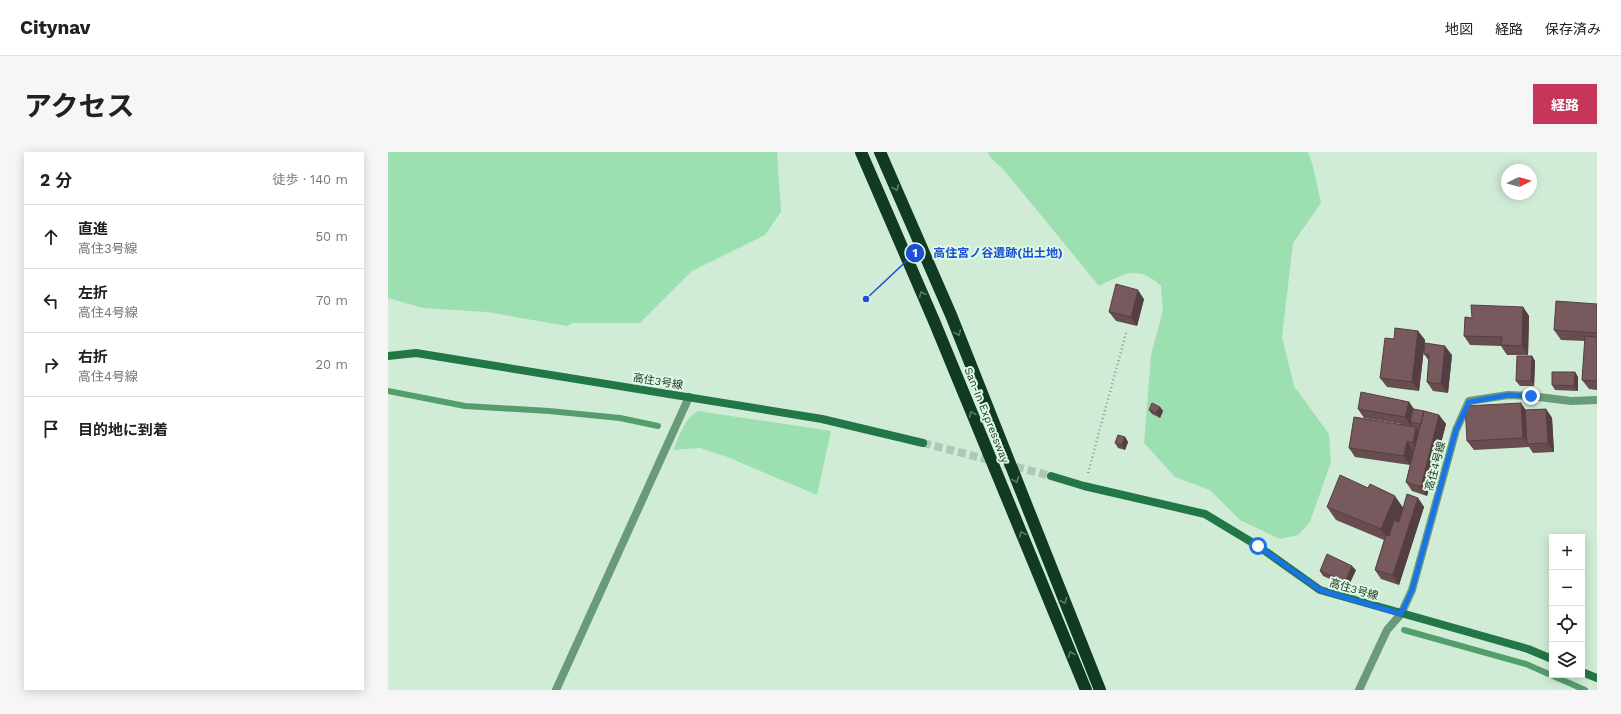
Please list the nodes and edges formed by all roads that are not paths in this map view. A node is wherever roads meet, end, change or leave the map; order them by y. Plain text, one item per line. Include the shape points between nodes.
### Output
1 (861, 152) edge
2 (880, 152) edge
3 (388, 356) edge
4 (690, 397) junction
5 (1597, 400) edge
6 (922, 443) tunnel mouth
7 (1051, 476) tunnel mouth
8 (1401, 614) junction
9 (1549, 658) edge
10 (1585, 673) edge
11 (1597, 678) edge
12 (556, 690) edge
13 (1086, 690) edge
14 (1100, 690) edge
15 (1359, 690) edge

13 -> 1 highway, San-In Expressway via 934,321
2 -> 14 highway, San-In Expressway via 954,323
3 - 4 street, 高住3号線 via 416,353
4 - 6 street, 高住3号線 via 822,419
4 - 12 street
5 - 8 street, 高住4号線 via 1571,401 1508,395 1469,402 1456,430 1412,590
7 - 8 street, 高住3号線 via 1205,514 1258,546 1320,590
8 - 9 street, 高住3号線 via 1528,649
8 - 15 street via 1386,630
10 - 11 street

